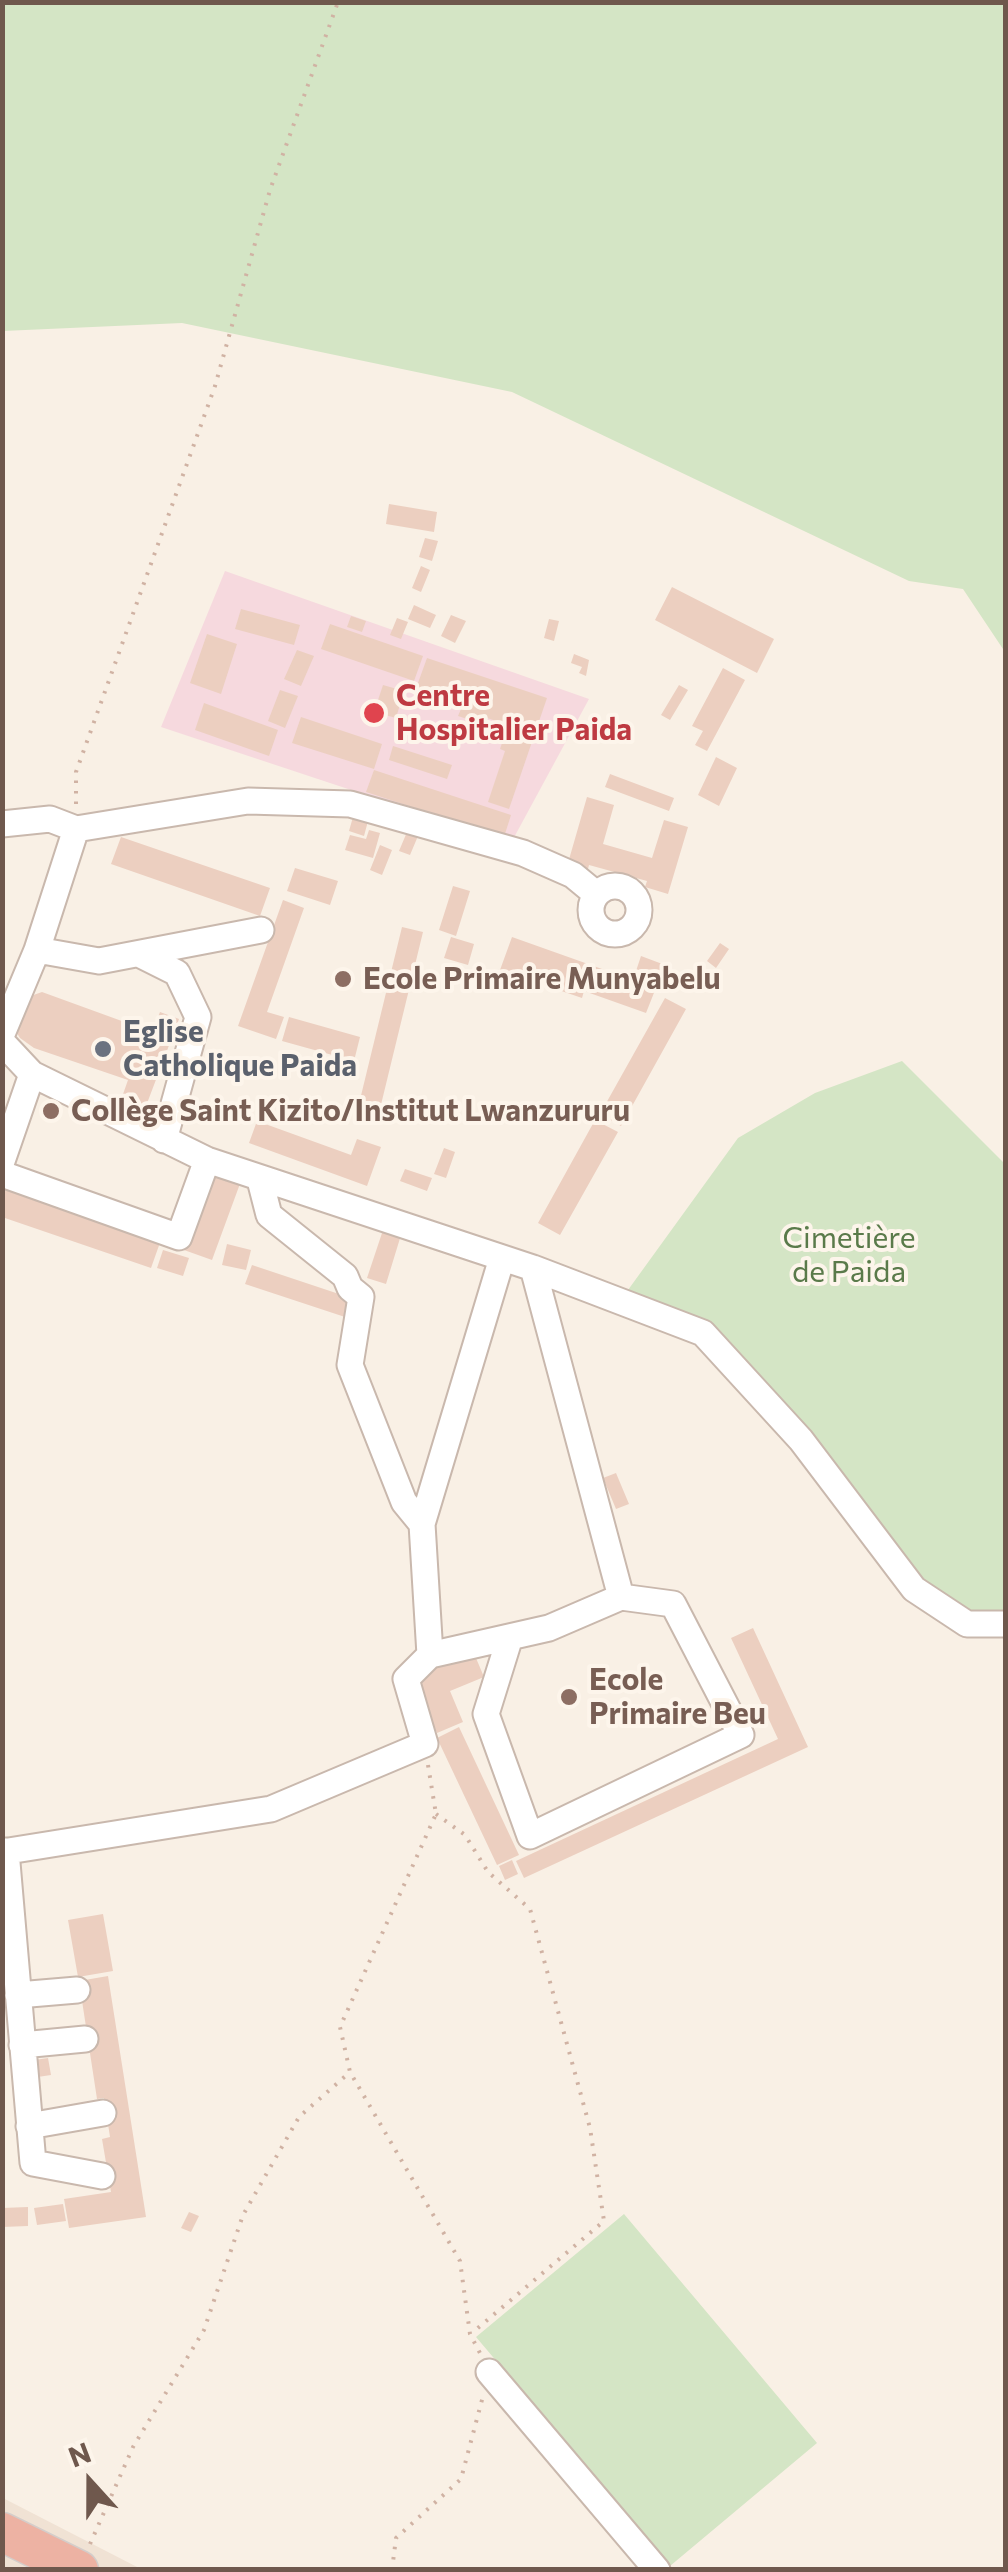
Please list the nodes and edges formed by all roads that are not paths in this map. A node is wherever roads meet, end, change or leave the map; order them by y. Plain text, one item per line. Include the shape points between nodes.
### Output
1 (2, 824) edge
2 (76, 829) junction
3 (596, 894) dead end
4 (261, 930) dead end
5 (37, 950) junction
6 (139, 954) junction
7 (2, 1034) edge
8 (2, 1042) edge
9 (32, 1074) junction
10 (164, 1140) junction
11 (207, 1160) junction
12 (2, 1162) edge
13 (2, 1174) edge
14 (260, 1180) junction
15 (502, 1258) junction
16 (532, 1268) junction
17 (422, 1524) junction
18 (621, 1597) junction
19 (1006, 1624) edge
20 (510, 1637) junction
21 (430, 1655) junction
22 (4, 1852) edge
23 (77, 1990) dead end
24 (18, 1995) junction
25 (85, 2039) dead end
26 (22, 2045) junction
27 (102, 2113) dead end
28 (29, 2126) junction
29 (102, 2176) dead end
30 (489, 2372) road end
31 (2, 2532) edge
32 (79, 2570) edge
33 (657, 2570) edge

1 - 2 street via 50,819
2 - 3 street via 248,801 350,804 523,854 574,875
2 - 5 street
4 - 6 street
5 - 6 street via 100,961
5 - 7 street
6 - 10 street via 176,973 198,1017
8 - 9 street
9 - 10 street
9 - 12 street
10 - 11 street
11 - 13 street via 180,1237
11 - 14 street
14 - 15 street
14 - 17 street via 268,1215 346,1276 361,1297 350,1366 404,1502
15 - 16 street
15 - 17 street
16 - 18 street
16 - 19 street via 702,1333 801,1440 914,1589 967,1624
17 - 21 street
18 - 20 street
18 - 20 street via 673,1604 742,1735 530,1836 486,1714
20 - 21 street
21 - 22 street via 406,1678 425,1744 271,1810
22 - 24 street
23 - 24 street
24 - 26 street
25 - 26 street
26 - 28 street
27 - 28 street
28 - 29 street via 32,2162
30 - 33 street
31 - 32 highway

